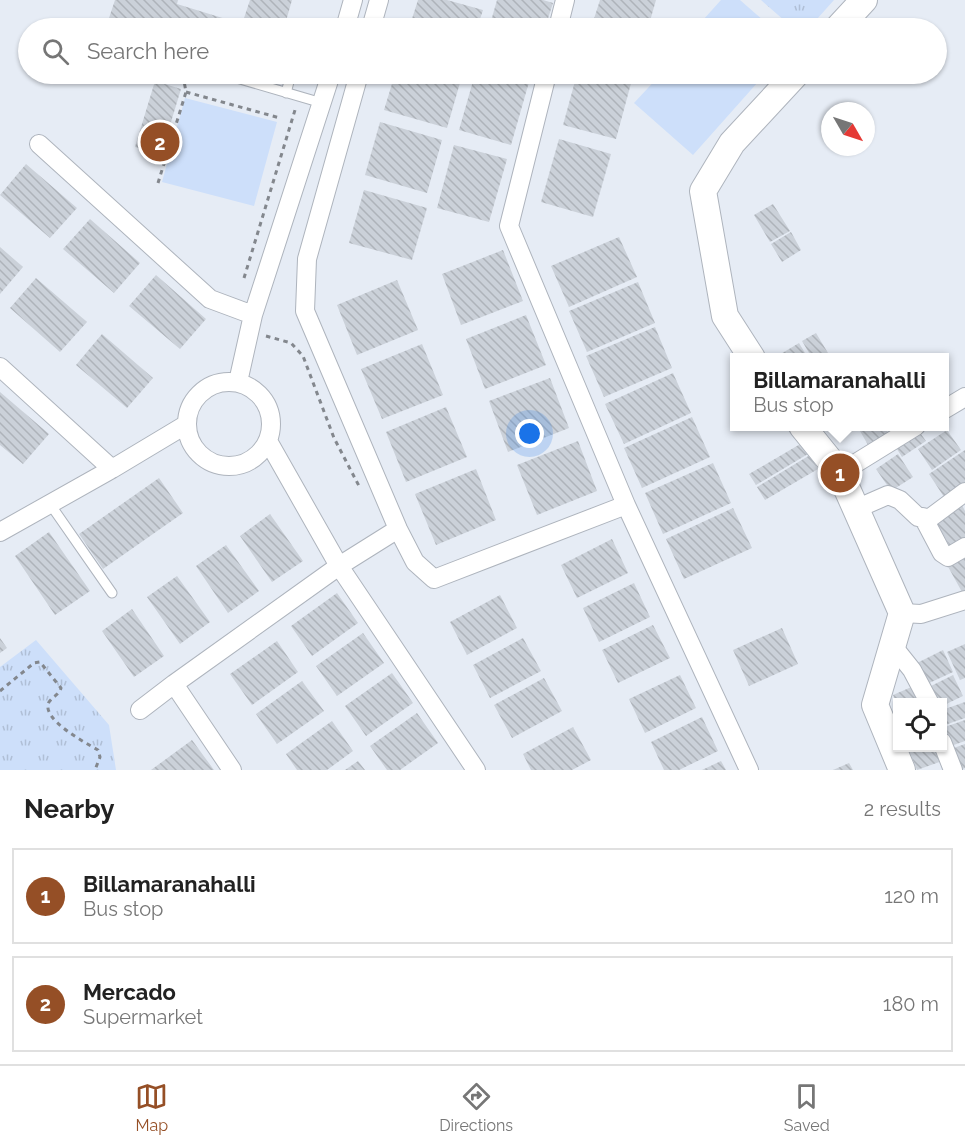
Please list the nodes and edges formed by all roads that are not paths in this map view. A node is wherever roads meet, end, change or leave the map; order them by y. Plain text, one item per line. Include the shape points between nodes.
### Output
1 (353, 0) edge
2 (379, 0) edge
3 (565, 0) edge
4 (864, 0) edge
5 (348, 18) edge
6 (374, 18) edge
7 (560, 18) edge
8 (847, 18) edge
9 (256, 84) edge
10 (288, 84) edge
11 (328, 84) edge
12 (356, 84) edge
13 (544, 84) edge
14 (787, 84) edge
15 (286, 93) junction
16 (322, 103) junction
17 (39, 144) dead end
18 (251, 324) junction
19 (749, 353) edge
20 (0, 368) edge
21 (238, 382) junction
22 (965, 397) edge
23 (949, 407) edge
24 (187, 424) junction
25 (805, 431) edge
26 (908, 431) edge
27 (268, 441) junction
28 (112, 469) junction
29 (840, 473) junction
30 (965, 492) edge
31 (50, 504) junction
32 (626, 505) junction
33 (856, 509) junction
34 (923, 517) junction
35 (398, 529) junction
36 (0, 532) edge
37 (965, 547) edge
38 (339, 566) junction
39 (112, 592) dead end
40 (965, 600) edge
41 (902, 613) junction
42 (892, 645) junction
43 (174, 684) junction
44 (926, 698) edge
45 (140, 710) dead end
46 (946, 752) edge
47 (232, 770) edge
48 (476, 770) edge
49 (748, 770) edge
50 (902, 770) edge
51 (953, 770) edge

1 - 5 street
2 - 6 street
3 - 7 street
4 - 8 street
9 - 15 lane
10 - 15 lane
11 - 16 street
12 - 35 street via 307,259 305,311
13 - 32 street via 509,226
14 - 19 street via 732,143 704,190 725,316
15 - 16 lane
16 - 18 street
17 - 18 street via 210,299 235,309
18 - 21 street
20 - 28 street
21 - 24 street via 219,382 202,391 191,406
21 - 27 street via 256,390 268,404 272,423
22 - 23 street
24 - 27 street via 191,443 203,458 220,466 239,465 256,457
24 - 28 street
25 - 29 street
26 - 29 street
27 - 38 street
28 - 31 street
29 - 33 street
30 - 34 street via 930,518
31 - 36 street
31 - 39 lane
32 - 35 street via 434,579 415,562
32 - 49 street
33 - 34 street via 888,495
33 - 41 street
34 - 37 street via 942,553 948,556
35 - 38 street
38 - 43 street
38 - 48 street
40 - 41 street via 921,614
41 - 42 street
42 - 44 street via 912,670
42 - 50 street via 875,705
43 - 45 street
43 - 47 street
46 - 51 street

